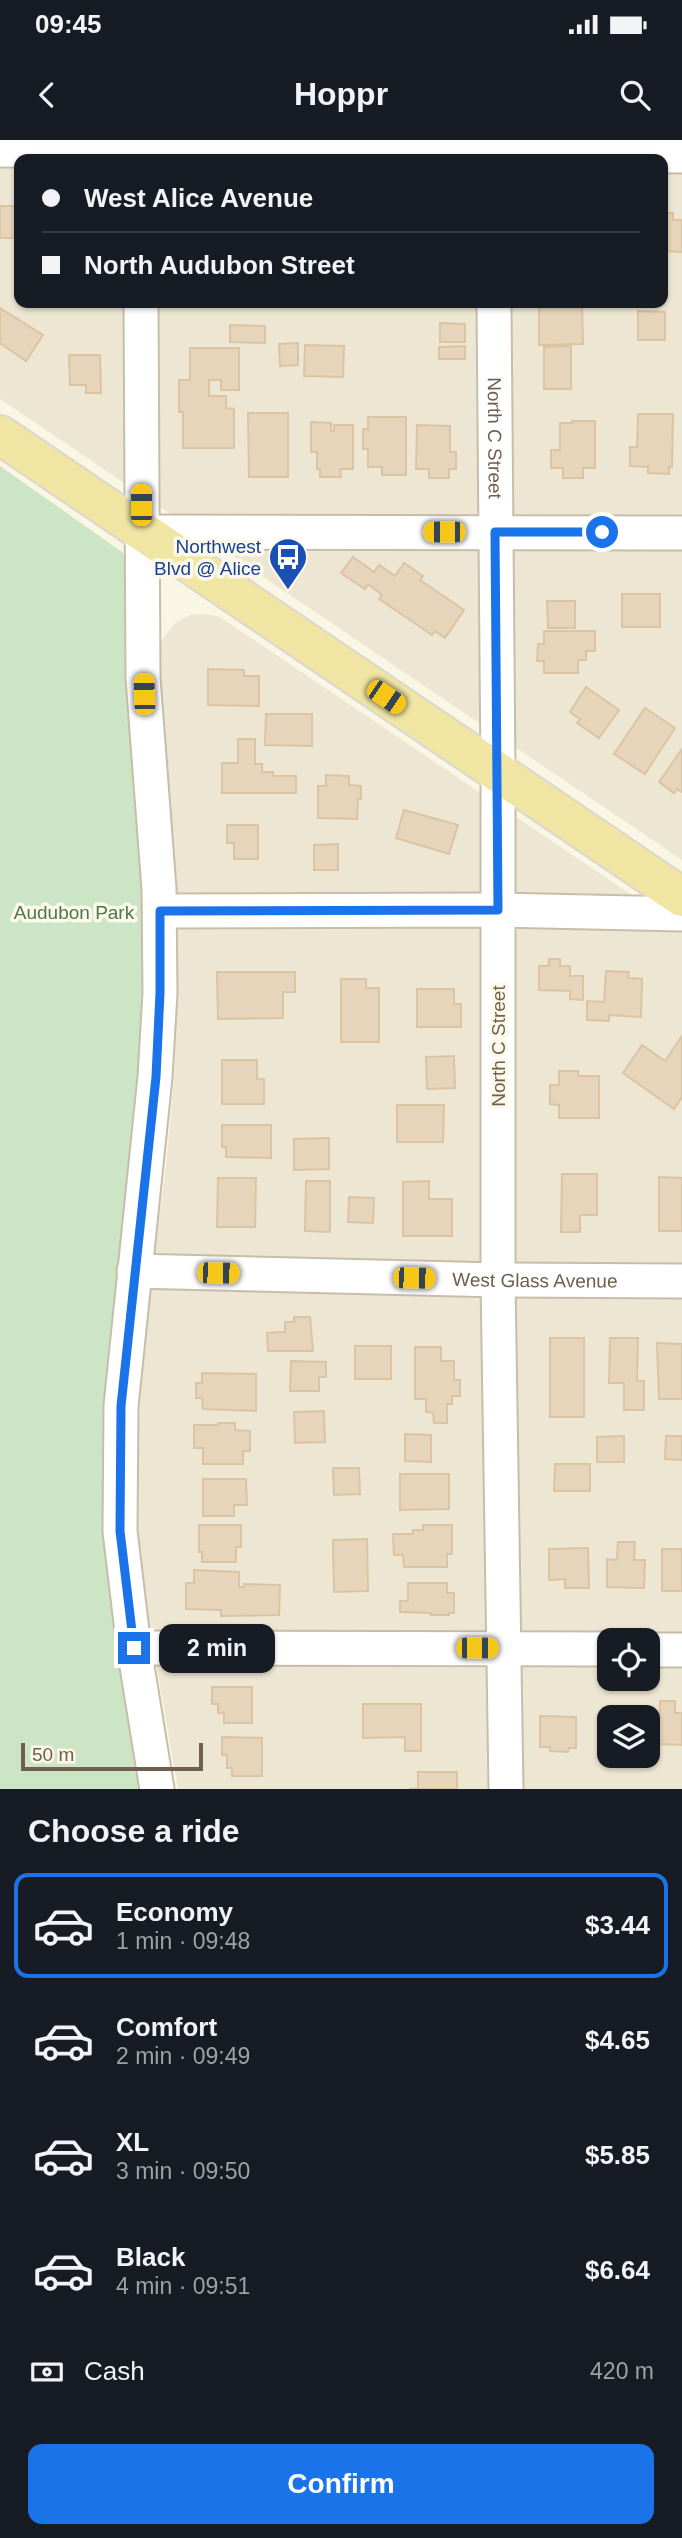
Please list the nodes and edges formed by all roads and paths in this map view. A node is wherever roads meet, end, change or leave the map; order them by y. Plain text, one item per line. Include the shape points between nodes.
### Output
1 (0, 150) edge
2 (141, 150) edge
3 (493, 151) edge
4 (606, 154) edge
5 (141, 308) edge
6 (494, 308) edge
7 (0, 435) edge
8 (142, 532) junction
9 (495, 532) junction
10 (682, 533) edge
11 (498, 773) junction
12 (682, 897) edge
13 (498, 910) junction
14 (160, 911) junction
15 (682, 914) edge
16 (134, 1271) junction
17 (498, 1280) junction
18 (682, 1281) edge
19 (134, 1648) junction
20 (503, 1648) junction
21 (597, 1649) edge
22 (660, 1650) edge
23 (682, 1650) edge
24 (157, 1789) edge
25 (506, 1789) edge

1 - 2 street
2 - 3 street
3 - 4 street
5 - 8 street
6 - 9 street, North C Street
7 - 8 main road
8 - 9 street
8 - 11 main road
8 - 14 street via 144,709
9 - 10 street
9 - 11 street, North C Street
11 - 12 main road
11 - 13 street, North C Street
13 - 14 street
13 - 15 street
13 - 17 street, North C Street
14 - 16 street via 156,1077
16 - 17 street, West Glass Avenue
16 - 19 street via 121,1406 120,1531
17 - 18 street, West Glass Avenue
17 - 20 street, North C Street
19 - 20 street
19 - 24 street
20 - 21 street
20 - 25 street, North C Street
22 - 23 street

